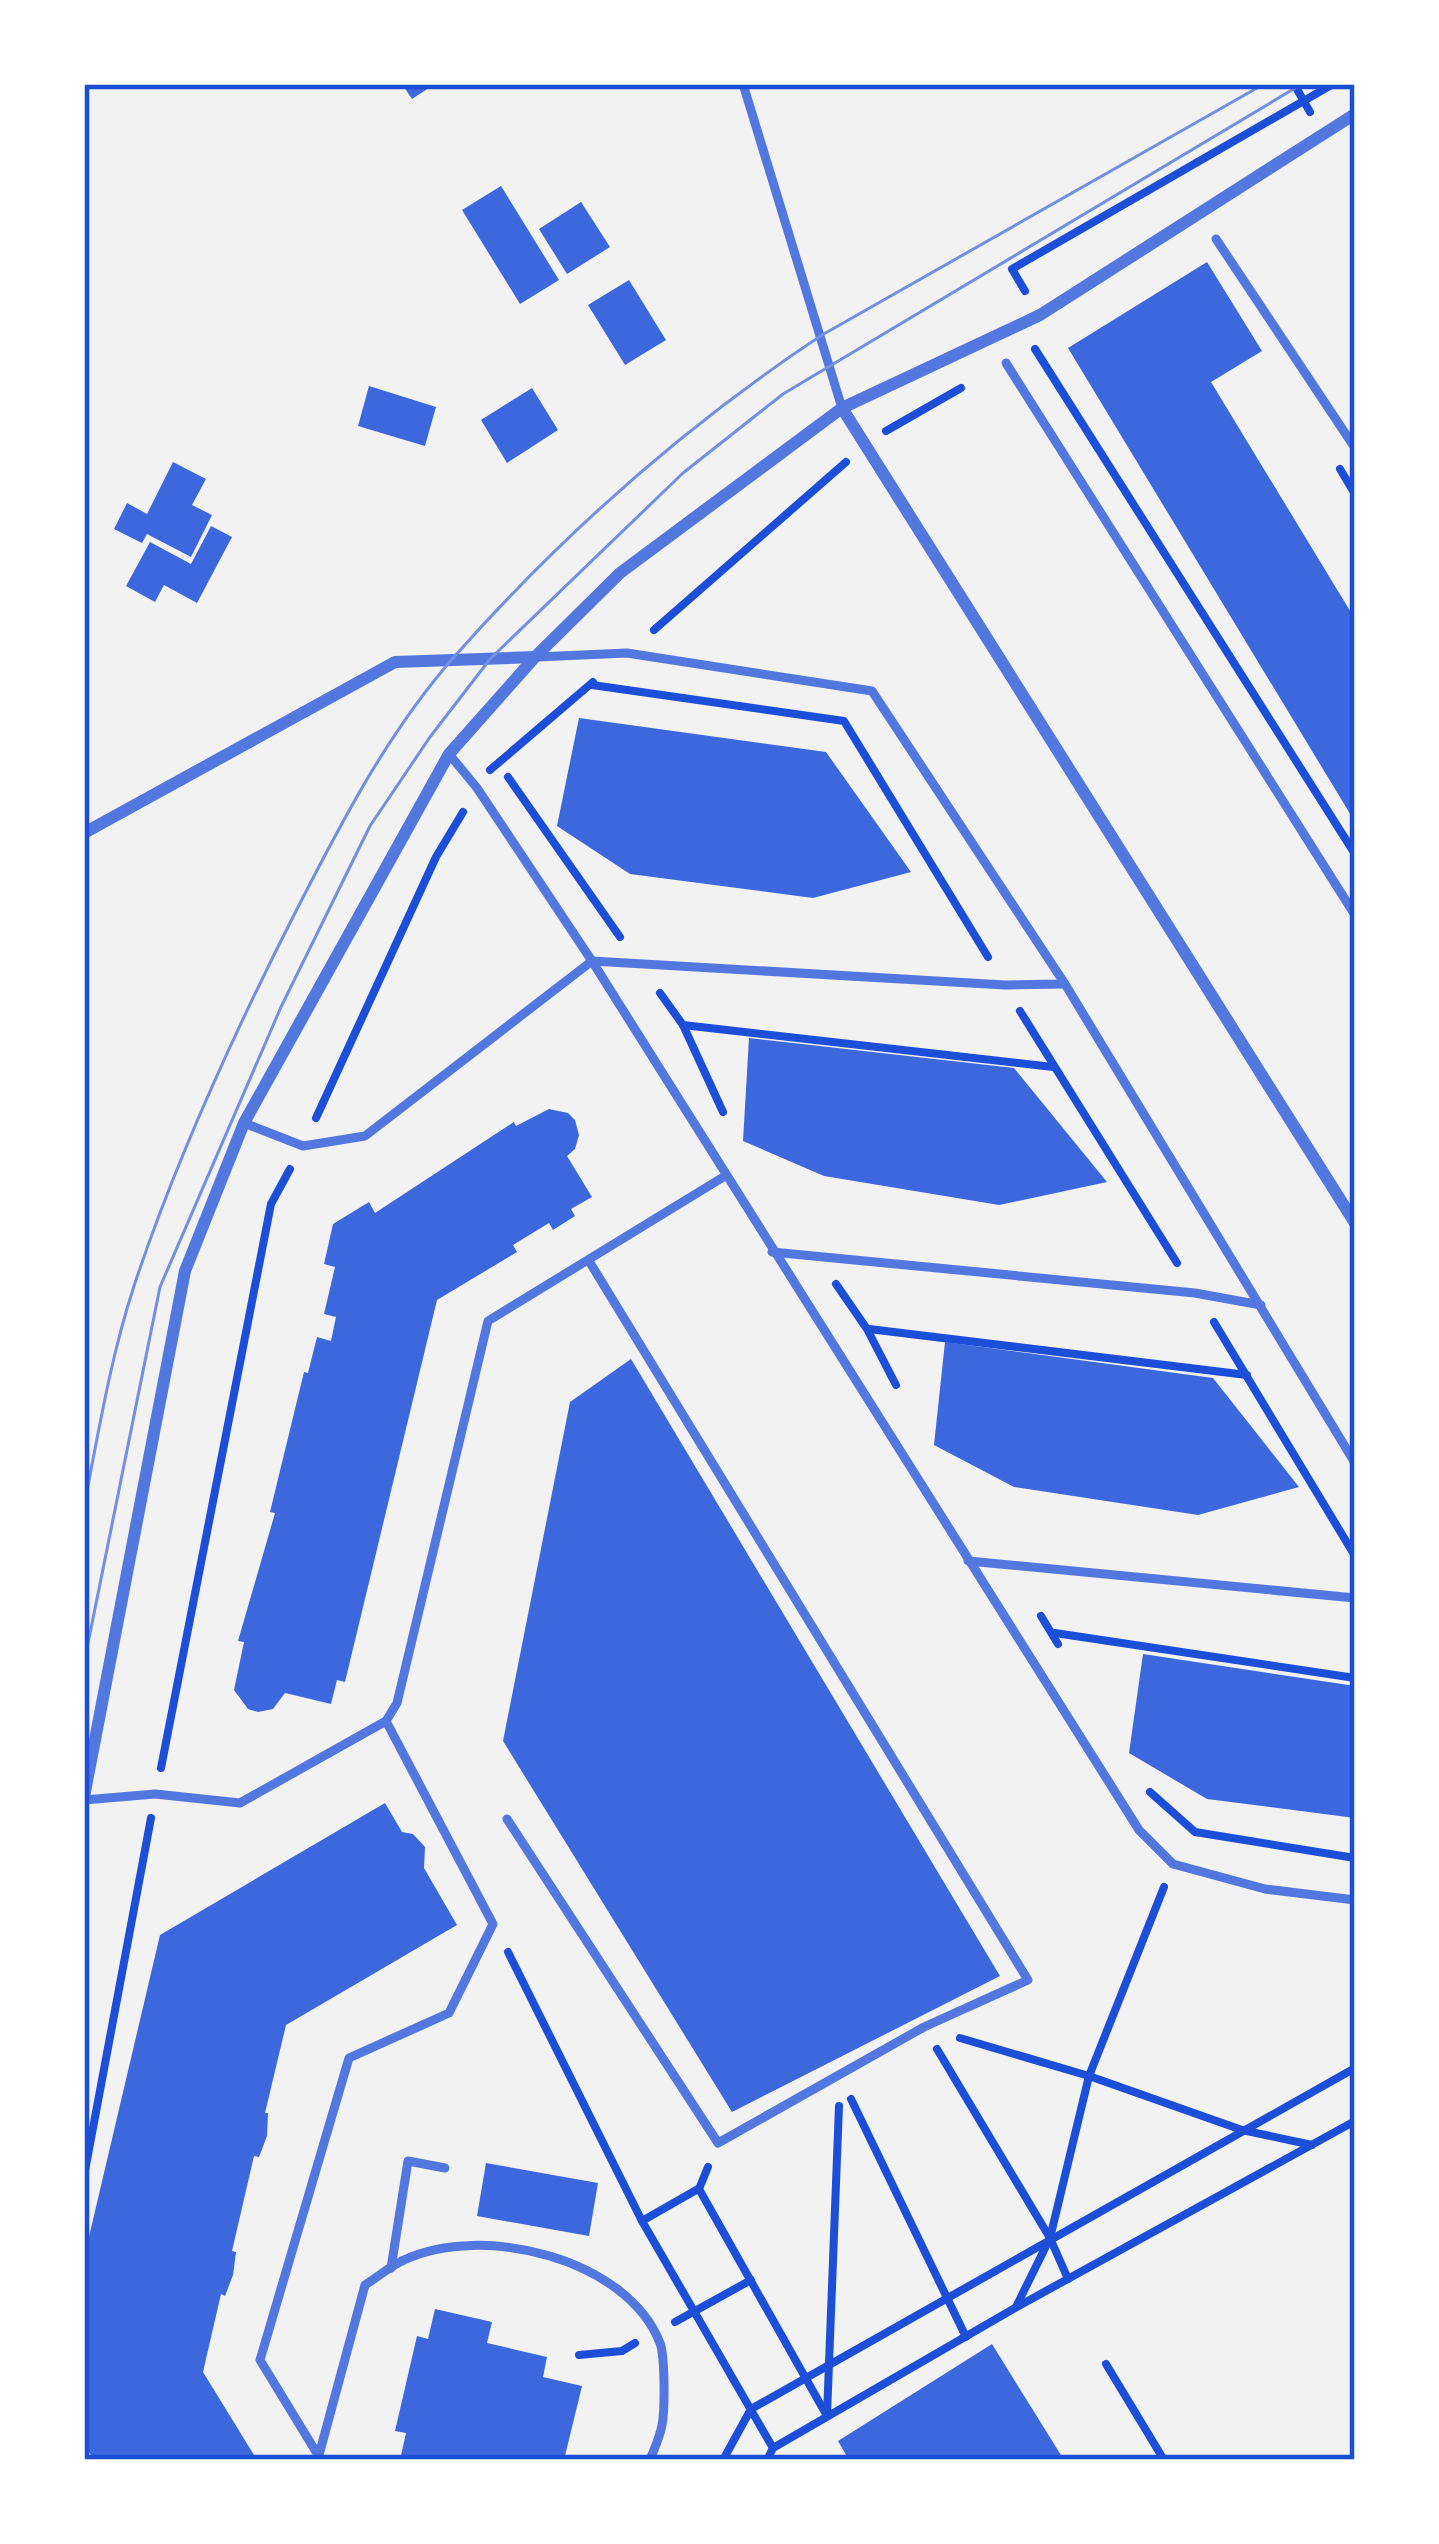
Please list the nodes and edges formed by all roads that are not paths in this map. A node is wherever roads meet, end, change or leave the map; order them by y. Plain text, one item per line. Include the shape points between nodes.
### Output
1 (743, 84) edge
2 (1355, 114) edge
3 (1216, 239) dead end
4 (1006, 363) road end
5 (842, 408) junction
6 (1355, 448) edge
7 (536, 657) junction
8 (448, 754) junction
9 (84, 833) edge
10 (1355, 915) edge
11 (592, 961) junction
12 (1065, 983) junction
13 (244, 1123) junction
14 (724, 1176) junction
15 (1355, 1223) edge
16 (772, 1252) junction
17 (589, 1261) junction
18 (1261, 1305) junction
19 (1355, 1462) edge
20 (968, 1561) junction
21 (1355, 1598) edge
22 (386, 1721) junction
23 (84, 1799) edge
24 (507, 1819) dead end
25 (1355, 1900) edge
26 (445, 2168) dead end
27 (391, 2268) junction
28 (320, 2458) edge
29 (650, 2460) edge

1 - 5 lane
2 - 5 street via 1040,315
3 - 6 lane
4 - 10 lane
5 - 7 street via 620,573
5 - 15 street
7 - 8 street
7 - 9 street via 395,662
7 - 12 lane via 627,653 872,691
8 - 11 lane
8 - 13 street
11 - 12 lane
11 - 13 lane via 365,1136 302,1146
11 - 14 lane
12 - 18 lane
13 - 23 street via 185,1271
14 - 16 lane
14 - 17 lane
16 - 18 lane
16 - 20 lane
17 - 22 lane via 488,1321 397,1703
17 - 24 lane via 1028,1979 924,2027 718,2143
18 - 19 lane
20 - 21 lane
20 - 25 lane via 1139,1830 1173,1864 1265,1889
22 - 23 lane via 240,1803 155,1794
22 - 28 lane via 494,1924 449,2012 349,2058 260,2360
26 - 27 lane via 409,2161
27 - 28 lane via 365,2285
27 - 29 lane via 457,2247 512,2247 570,2262 628,2293 662,2345 662,2426

